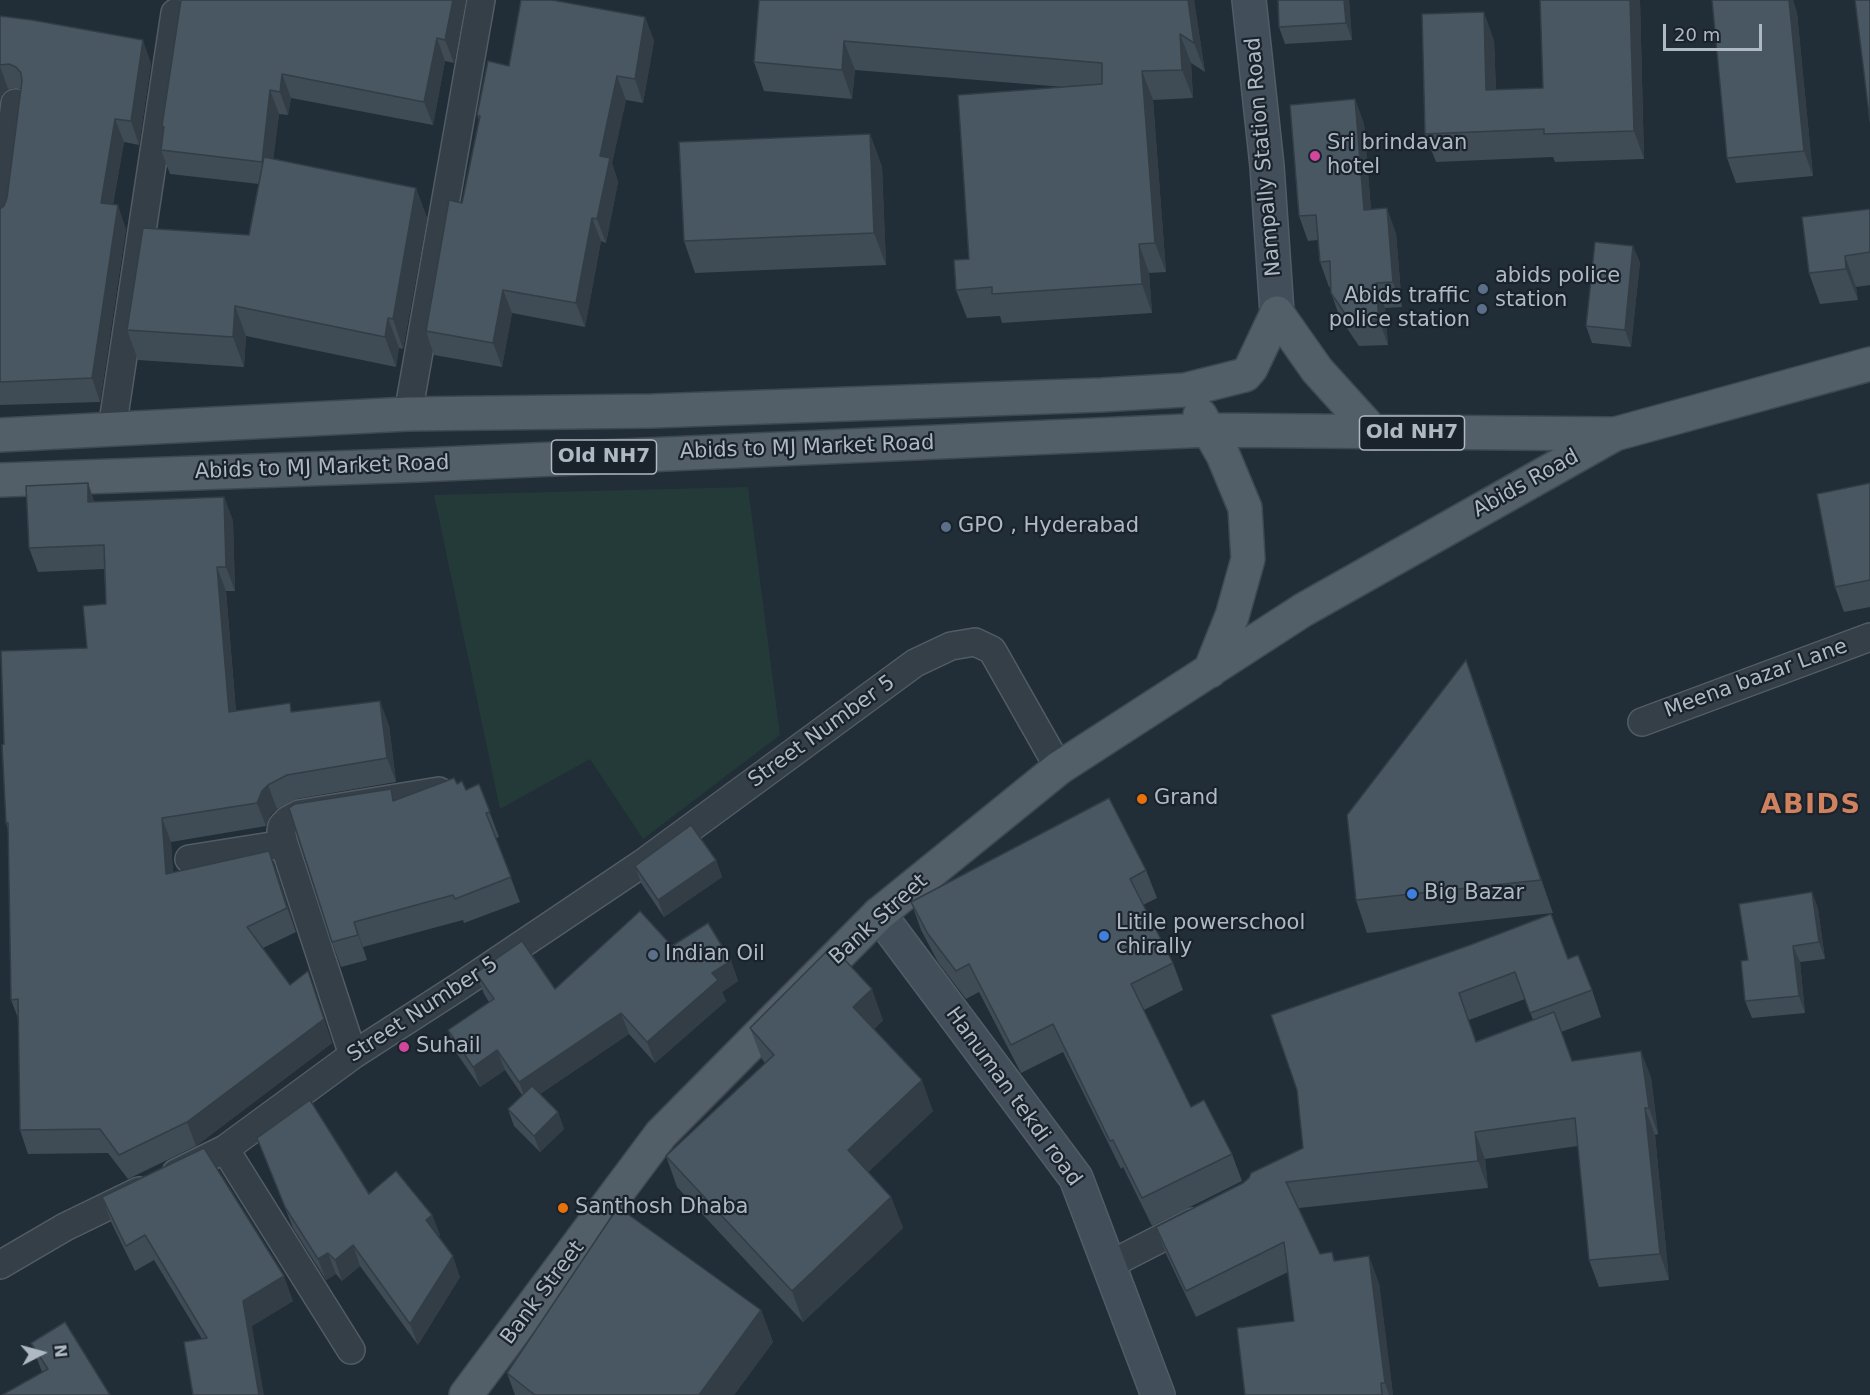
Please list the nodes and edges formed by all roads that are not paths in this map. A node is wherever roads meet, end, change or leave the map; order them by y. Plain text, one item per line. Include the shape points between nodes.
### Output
1 (481, 0) edge
2 (1250, 0) edge
3 (176, 13) dead end
4 (15, 103) dead end
5 (0, 220) edge
6 (1277, 313) junction
7 (1870, 364) edge
8 (1185, 390) junction
9 (408, 414) junction
10 (112, 429) junction
11 (1209, 430) junction
12 (1374, 433) junction
13 (1615, 434) junction
14 (0, 435) edge
15 (0, 480) edge
16 (1870, 637) edge
17 (1210, 670) junction
18 (1642, 722) dead end
19 (1059, 768) junction
20 (441, 790) edge
21 (284, 844) junction
22 (189, 859) dead end
23 (879, 914) junction
24 (353, 1055) junction
25 (225, 1149) junction
26 (1214, 1212) edge
27 (0, 1265) edge
28 (1109, 1265) junction
29 (351, 1350) dead end
30 (468, 1394) edge
31 (1158, 1395) edge

1 - 9 street
2 - 6 street, Nampally Station Road
3 - 10 street
4 - 5 street
6 - 8 main road, Abids to MJ Market Road via 1245,375
6 - 12 main road via 1317,370
7 - 13 main road, Abids Road / Old NH7
8 - 9 main road, Abids to MJ Market Road / Old NH7 via 652,411
8 - 11 main road
9 - 10 main road, Abids to MJ Market Road / Old NH7
10 - 14 main road, Abids to MJ Market Road / Old NH7
11 - 12 main road, Abids to MJ Market Road / Old NH7
11 - 15 main road, Abids to MJ Market Road / Old NH7
11 - 17 main road via 1245,508 1248,559 1232,616
12 - 13 main road, Abids to MJ Market Road / Old NH7
13 - 17 main road, Abids Road via 1303,610
16 - 18 street, Meena bazar Lane
17 - 19 main road, Bank Street
19 - 23 main road, Bank Street
19 - 24 street, Street Number 5 via 992,650 975,642 951,646 915,663 643,863
20 - 21 street via 299,814 282,826
21 - 22 street
21 - 24 street
23 - 28 street, Hanuman tekdi road via 1076,1178
23 - 30 main road, Bank Street via 661,1134
24 - 25 street, Street Number 5
25 - 27 street, Street Number 5 via 65,1227
25 - 29 street
26 - 28 street
28 - 31 street, Hanuman tekdi road

